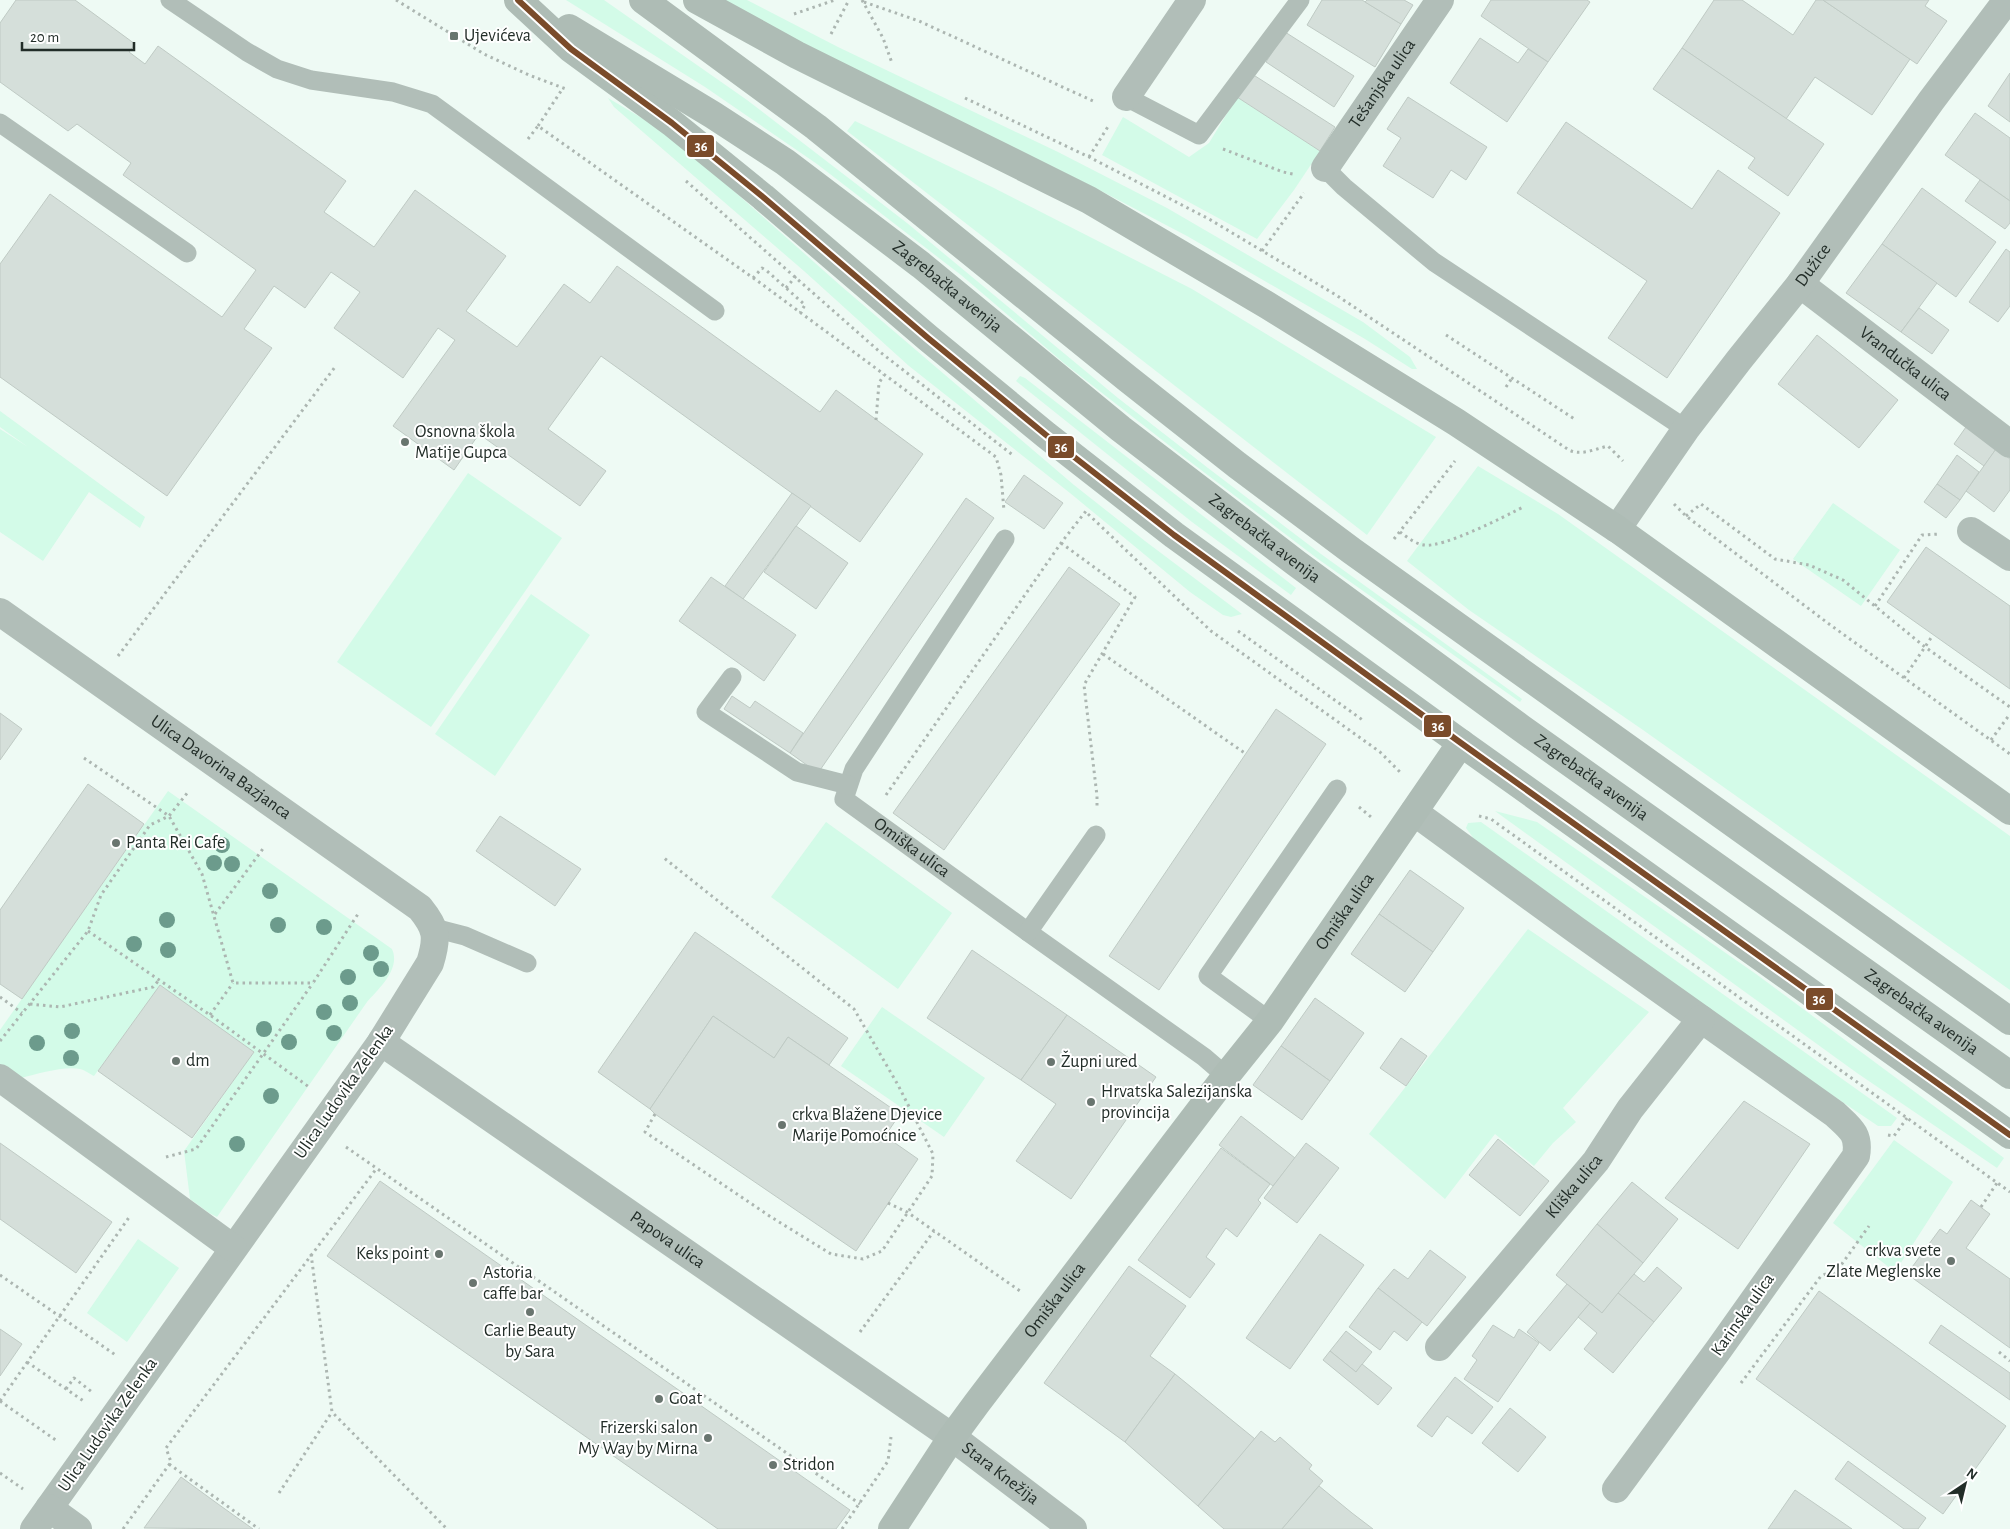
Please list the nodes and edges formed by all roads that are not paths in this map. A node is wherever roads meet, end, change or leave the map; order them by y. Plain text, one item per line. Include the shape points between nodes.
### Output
1 (170, 0) edge
2 (518, 0) edge
3 (522, 0) edge
4 (643, 0) edge
5 (697, 0) edge
6 (1192, 0) edge
7 (1300, 0) edge
8 (1440, 0) edge
9 (2008, 0) edge
10 (1126, 97) joint
11 (0, 123) edge
12 (1312, 171) joint
13 (186, 254) dead end
14 (1800, 284) junction
15 (715, 310) dead end
16 (1686, 429) junction
17 (2010, 444) edge
18 (1617, 529) junction
19 (1972, 531) road end
20 (1005, 539) road end
21 (2010, 557) edge
22 (0, 612) edge
23 (732, 677) dead end
24 (1460, 743) junction
25 (848, 785) junction
26 (1337, 789) dead end
27 (2010, 811) edge
28 (1414, 812) junction
29 (1096, 835) road end
30 (434, 928) junction
31 (1028, 932) junction
32 (527, 962) dead end
33 (1701, 1019) junction
34 (2010, 1020) edge
35 (1270, 1021) junction
36 (381, 1042) junction
37 (2010, 1075) edge
38 (1226, 1076) junction
39 (0, 1078) edge
40 (2010, 1135) edge
41 (233, 1248) junction
42 (1439, 1347) dead end
43 (952, 1437) junction
44 (1616, 1489) dead end
45 (41, 1519) edge
46 (78, 1529) edge
47 (892, 1529) edge
48 (1073, 1529) edge

1 - 15 lane via 277,69 311,80 393,92 432,104
2 - 24 main road via 571,49 686,134 1046,435 1174,535
3 - 37 main road, Zagrebačka avenija via 785,162 920,265 1121,430 1296,563 1521,728
4 - 34 main road via 816,127 1237,465
5 - 18 main road via 797,55 1090,200 1456,422
6 - 10 street
7 - 10 lane via 1199,135
8 - 12 street, Tešanjska ulica
9 - 14 street, Dužice
11 - 13 lane
12 - 16 lane via 1344,187 1434,262
14 - 16 street, Dužice
14 - 17 street, Vrandučka ulica
16 - 18 street, Dužice
18 - 27 main road
19 - 21 street
20 - 25 lane via 854,769
22 - 30 street, Ulica Davorina Bazjanca via 420,908
23 - 25 lane via 706,712 797,772
24 - 28 main road, Omiška ulica
24 - 40 main road
25 - 31 lane, Omiška ulica via 844,798
26 - 35 lane via 1208,976
28 - 33 street
28 - 35 main road, Omiška ulica
29 - 31 lane
30 - 32 lane via 464,936
30 - 36 street, Ulica Ludovika Zelenka via 434,951 430,963
31 - 38 lane, Omiška ulica
33 - 42 street, Kliška ulica via 1630,1109 1596,1161
33 - 44 street, Karinska ulica via 1835,1114 1856,1136 1858,1145 1856,1156
35 - 38 main road, Omiška ulica
36 - 41 street, Ulica Ludovika Zelenka
36 - 43 street, Papova ulica
38 - 43 main road, Omiška ulica
39 - 41 street
41 - 45 street, Ulica Ludovika Zelenka
43 - 47 main road, Omiška ulica
43 - 48 street, Stara Knežija
45 - 46 street

